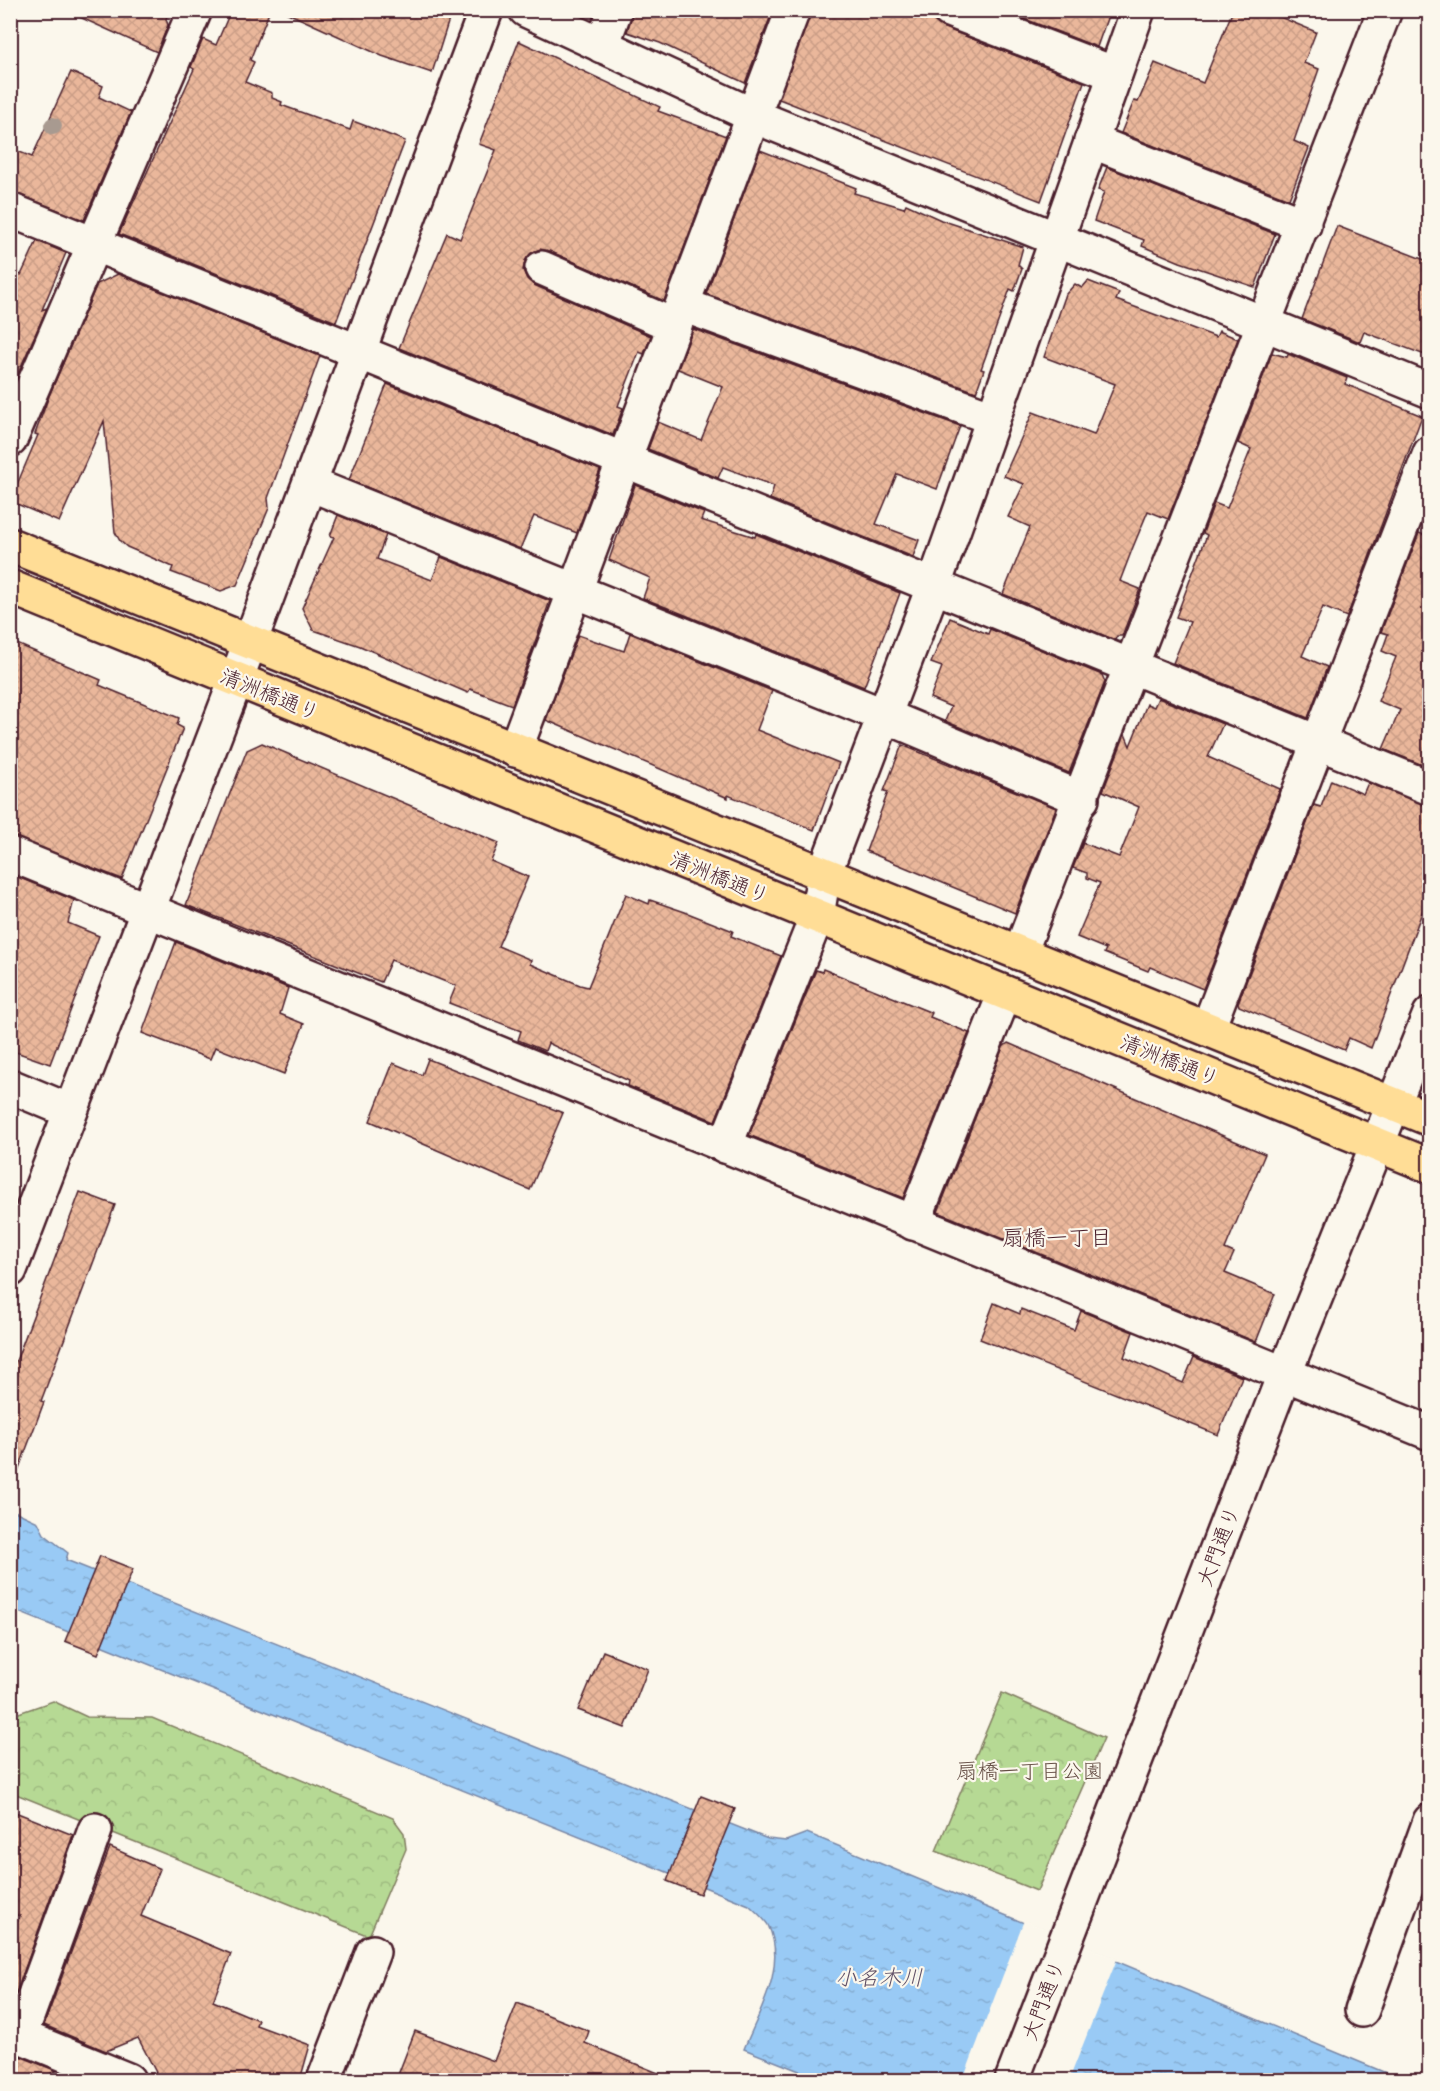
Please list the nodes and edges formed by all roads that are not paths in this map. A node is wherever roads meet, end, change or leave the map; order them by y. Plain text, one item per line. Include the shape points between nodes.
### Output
1 (195, 10) edge
2 (486, 10) edge
3 (526, 10) edge
4 (615, 10) edge
5 (793, 10) edge
6 (949, 10) edge
7 (1138, 10) edge
8 (1385, 10) edge
9 (602, 46) junction
10 (1115, 74) junction
11 (754, 116) junction
12 (1091, 141) junction
13 (10, 210) edge
14 (1304, 225) junction
15 (1057, 239) junction
16 (94, 244) junction
17 (542, 268) dead end
18 (679, 315) junction
19 (1266, 324) junction
20 (359, 353) junction
21 (1430, 391) edge
22 (993, 418) junction
23 (10, 440) edge
24 (1430, 453) edge
25 (624, 460) junction
26 (310, 484) junction
27 (10, 545) edge
28 (934, 585) junction
29 (10, 587) edge
30 (575, 591) junction
31 (249, 642) junction
32 (1132, 668) junction
33 (236, 680) junction
34 (885, 716) junction
35 (1319, 744) junction
36 (515, 750) junction
37 (1430, 788) edge
38 (1082, 799) junction
39 (10, 854) edge
40 (824, 874) junction
41 (147, 910) junction
42 (817, 916) junction
43 (1020, 953) junction
44 (1005, 993) junction
45 (1430, 1014) edge
46 (1208, 1028) junction
47 (10, 1086) edge
48 (1394, 1104) junction
49 (70, 1111) junction
50 (1430, 1119) edge
51 (1378, 1144) junction
52 (725, 1146) junction
53 (1430, 1166) edge
54 (913, 1223) junction
55 (10, 1270) edge
56 (1284, 1375) junction
57 (1430, 1433) edge
58 (1430, 1821) edge
59 (95, 1830) dead end
60 (373, 1952) dead end
61 (1362, 2010) dead end
62 (15, 2034) edge
63 (128, 2080) edge
64 (324, 2080) edge
65 (1012, 2080) edge

1 - 16 street
2 - 20 street
3 - 9 street
4 - 9 street
5 - 11 street
6 - 10 street
7 - 10 street
8 - 14 street
9 - 11 street
10 - 12 street
11 - 15 street
11 - 18 street
12 - 14 street
12 - 15 street
13 - 16 street
14 - 19 street
15 - 19 street
15 - 22 street
16 - 20 street
16 - 23 street
17 - 18 street
18 - 22 street
18 - 25 street
19 - 21 street
19 - 32 street
20 - 25 street
20 - 26 street
22 - 28 street
24 - 35 street
25 - 28 street
25 - 30 street
26 - 30 street
26 - 31 street
27 - 31 main road, 清洲橋通り
28 - 32 street
28 - 34 street
29 - 33 main road, 清洲橋通り
30 - 34 street
30 - 36 street
31 - 33 street
31 - 36 main road, 清洲橋通り
32 - 35 street
32 - 38 street
33 - 41 street
33 - 42 main road, 清洲橋通り
34 - 38 street
34 - 40 street
35 - 37 street
35 - 46 street
36 - 40 main road, 清洲橋通り
38 - 43 street
39 - 41 street
40 - 42 street
40 - 43 main road, 清洲橋通り
41 - 49 street
41 - 52 street
42 - 44 main road, 清洲橋通り
42 - 52 street
43 - 46 main road, 清洲橋通り
44 - 51 main road, 清洲橋通り
44 - 54 street
45 - 48 street, 大門通り
46 - 48 main road, 清洲橋通り
47 - 49 street
48 - 50 main road, 清洲橋通り
48 - 51 street, 大門通り
49 - 55 street
51 - 53 main road, 清洲橋通り
51 - 56 street, 大門通り
52 - 54 street
54 - 56 street
56 - 57 street
56 - 65 street, 大門通り
58 - 61 street
59 - 62 street
60 - 64 street
62 - 63 street

